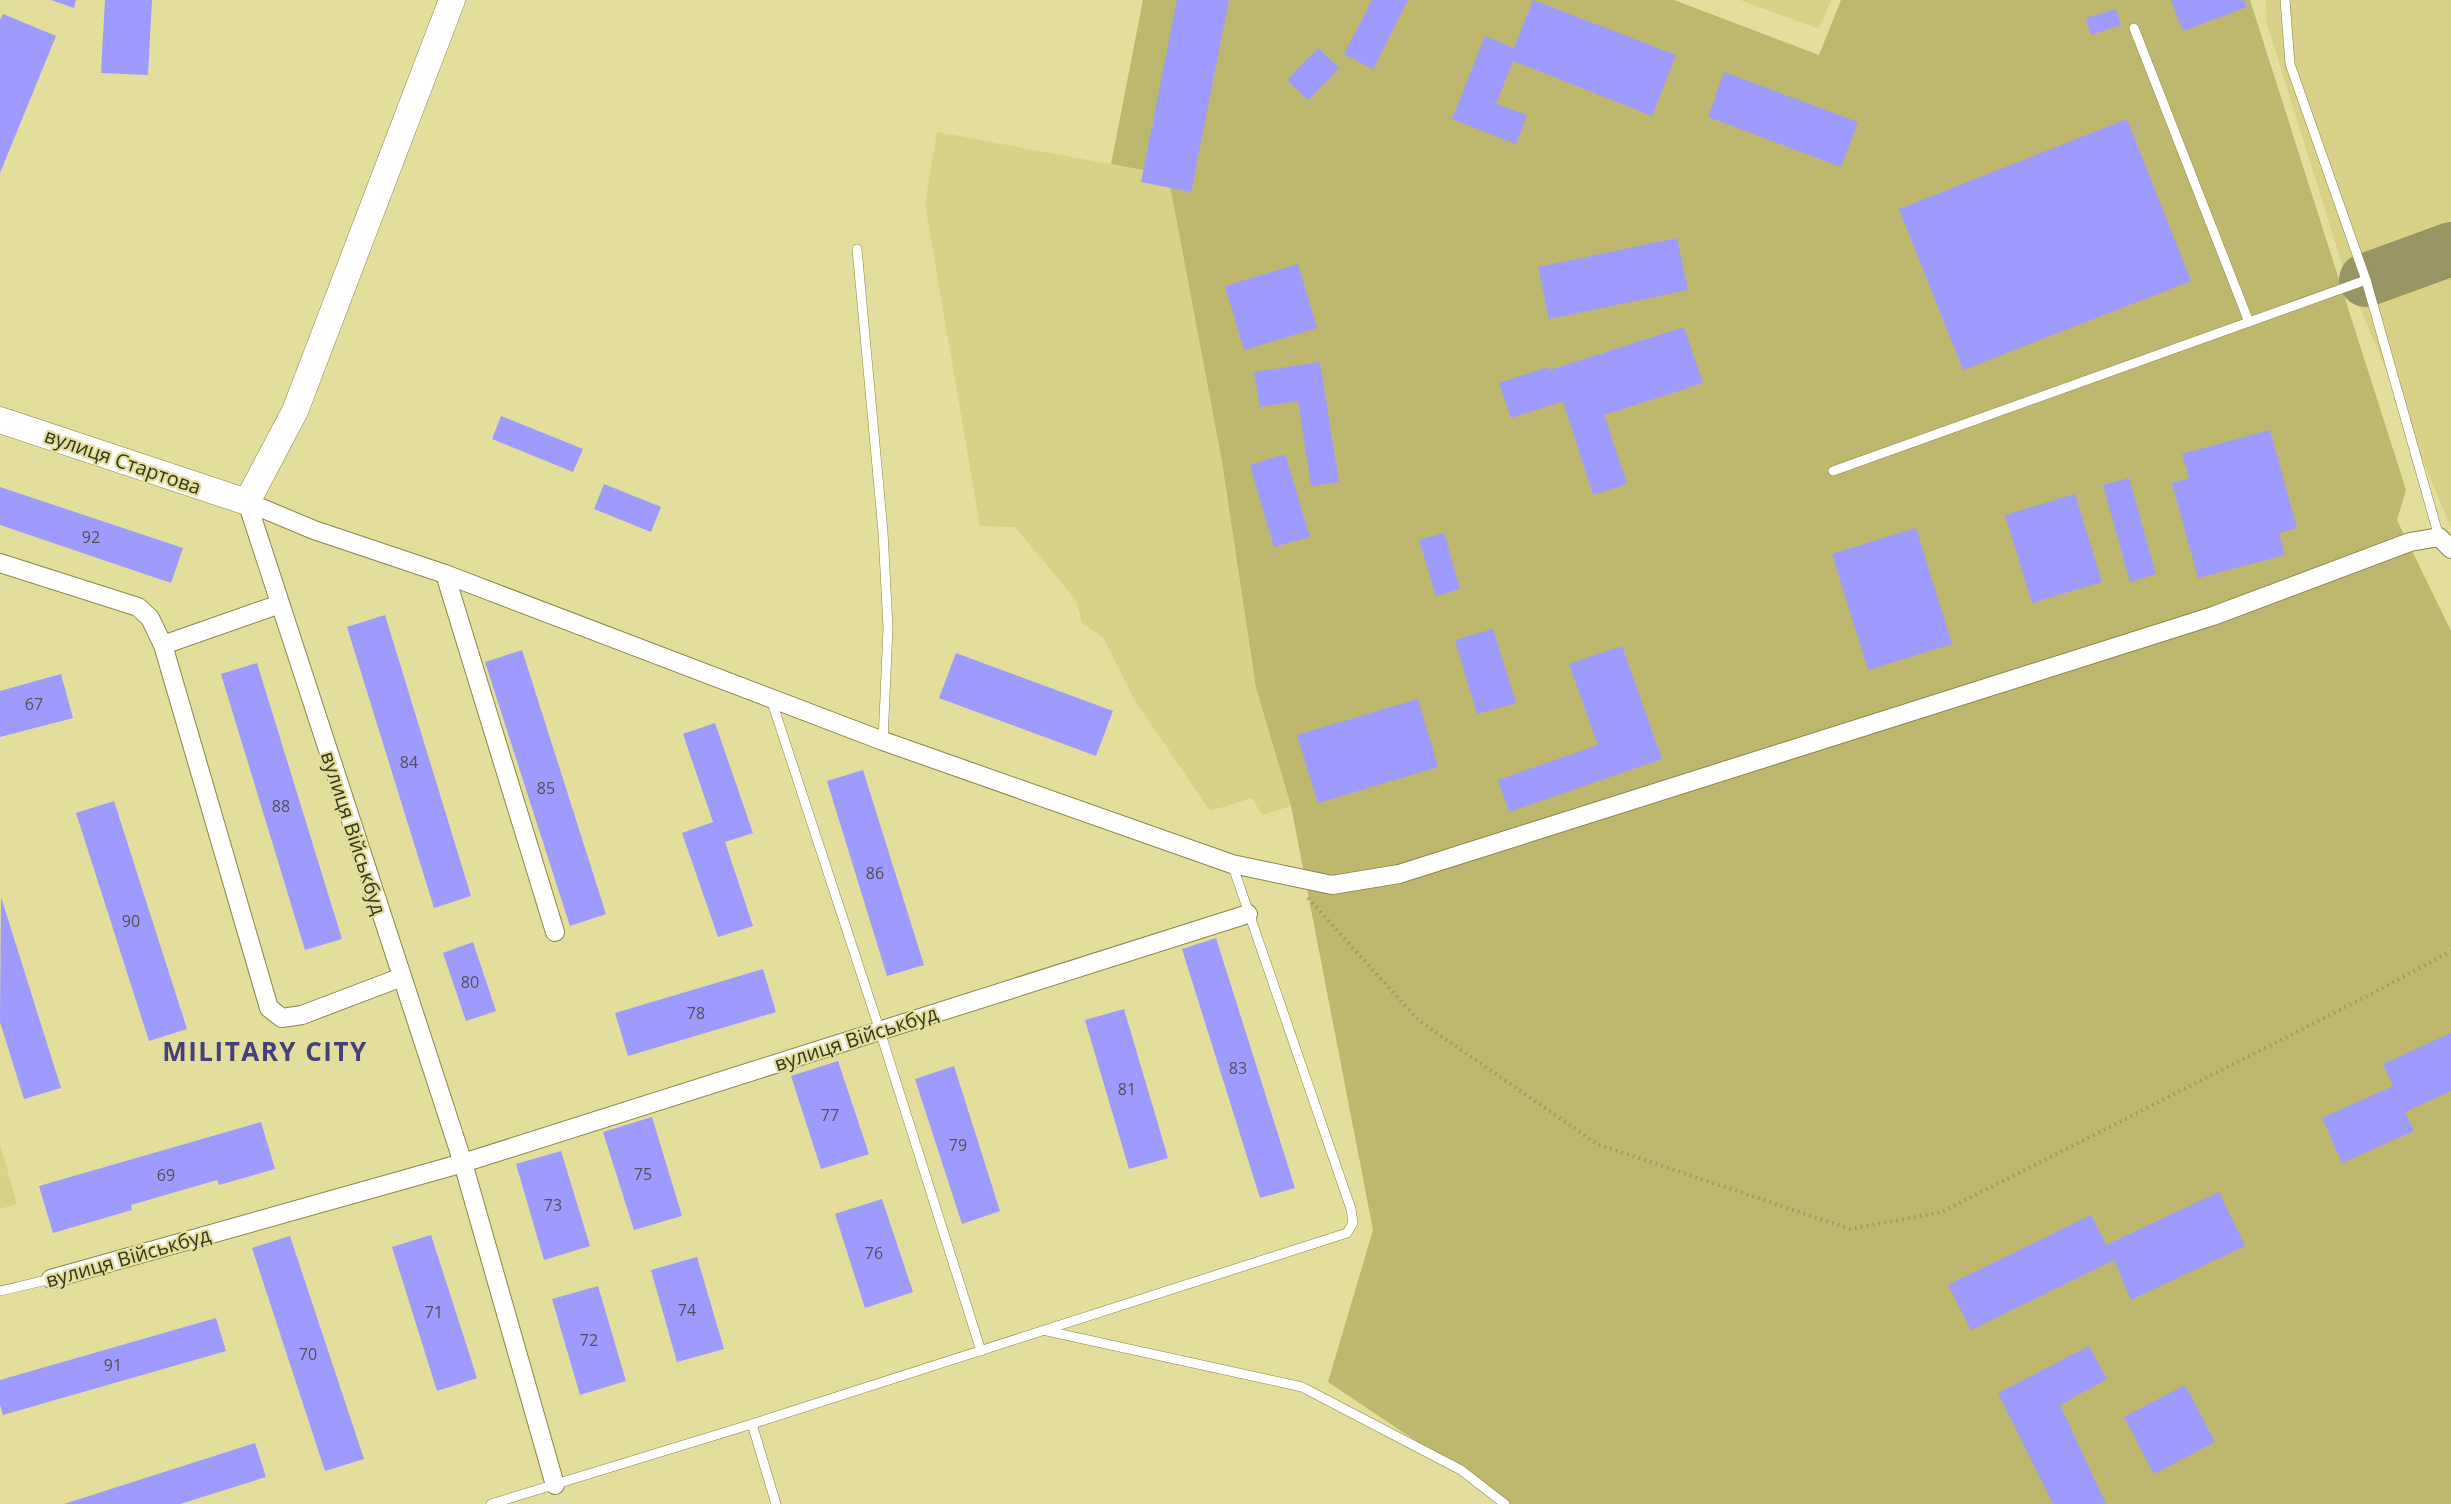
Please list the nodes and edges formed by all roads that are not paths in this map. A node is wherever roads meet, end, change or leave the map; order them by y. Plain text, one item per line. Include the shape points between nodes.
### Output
1 (452, 0) edge
2 (2285, 0) edge
3 (2134, 28) dead end
4 (857, 249) dead end
5 (2366, 280) junction
6 (2249, 322) junction
7 (0, 420) edge
8 (1833, 471) dead end
9 (247, 502) junction
10 (2445, 543) edge
11 (0, 563) edge
12 (445, 574) junction
13 (280, 604) junction
14 (163, 645) junction
15 (771, 699) junction
16 (883, 741) junction
17 (1232, 864) junction
18 (1248, 914) junction
19 (555, 932) dead end
20 (402, 977) junction
21 (880, 1030) junction
22 (463, 1162) junction
23 (51, 1279) joint
24 (0, 1291) edge
25 (1045, 1330) junction
26 (981, 1351) junction
27 (752, 1424) junction
28 (555, 1485) junction
29 (491, 1504) edge
30 (776, 1504) edge
31 (1505, 1504) edge

1 - 9 main road via 295,411
2 - 5 lane via 2290,64
3 - 6 lane
4 - 16 lane via 884,542 888,628
5 - 6 lane
5 - 10 lane
6 - 8 lane
7 - 9 main road, вулиця Стартова
9 - 12 street via 314,530
9 - 13 street, вулиця Військбуд
10 - 17 street via 2410,542 2213,616 1399,874 1332,885
11 - 14 street via 138,607 150,618
12 - 15 street
12 - 19 street
13 - 14 street
13 - 20 street, вулиця Військбуд
14 - 20 street via 269,1008 282,1018 302,1015
15 - 16 street
15 - 21 lane
16 - 17 street
17 - 18 lane
18 - 21 street, вулиця Військбуд
18 - 25 lane via 1352,1209 1353,1223 1347,1233
20 - 22 street, вулиця Військбуд
21 - 22 street, вулиця Військбуд
21 - 26 lane
22 - 23 street, вулиця Військбуд
22 - 28 street, вулиця Військбуд
23 - 24 lane, вулиця Військбуд
25 - 26 lane
25 - 31 lane via 1302,1387 1461,1470
26 - 27 lane
27 - 28 lane
27 - 30 lane
28 - 29 lane

